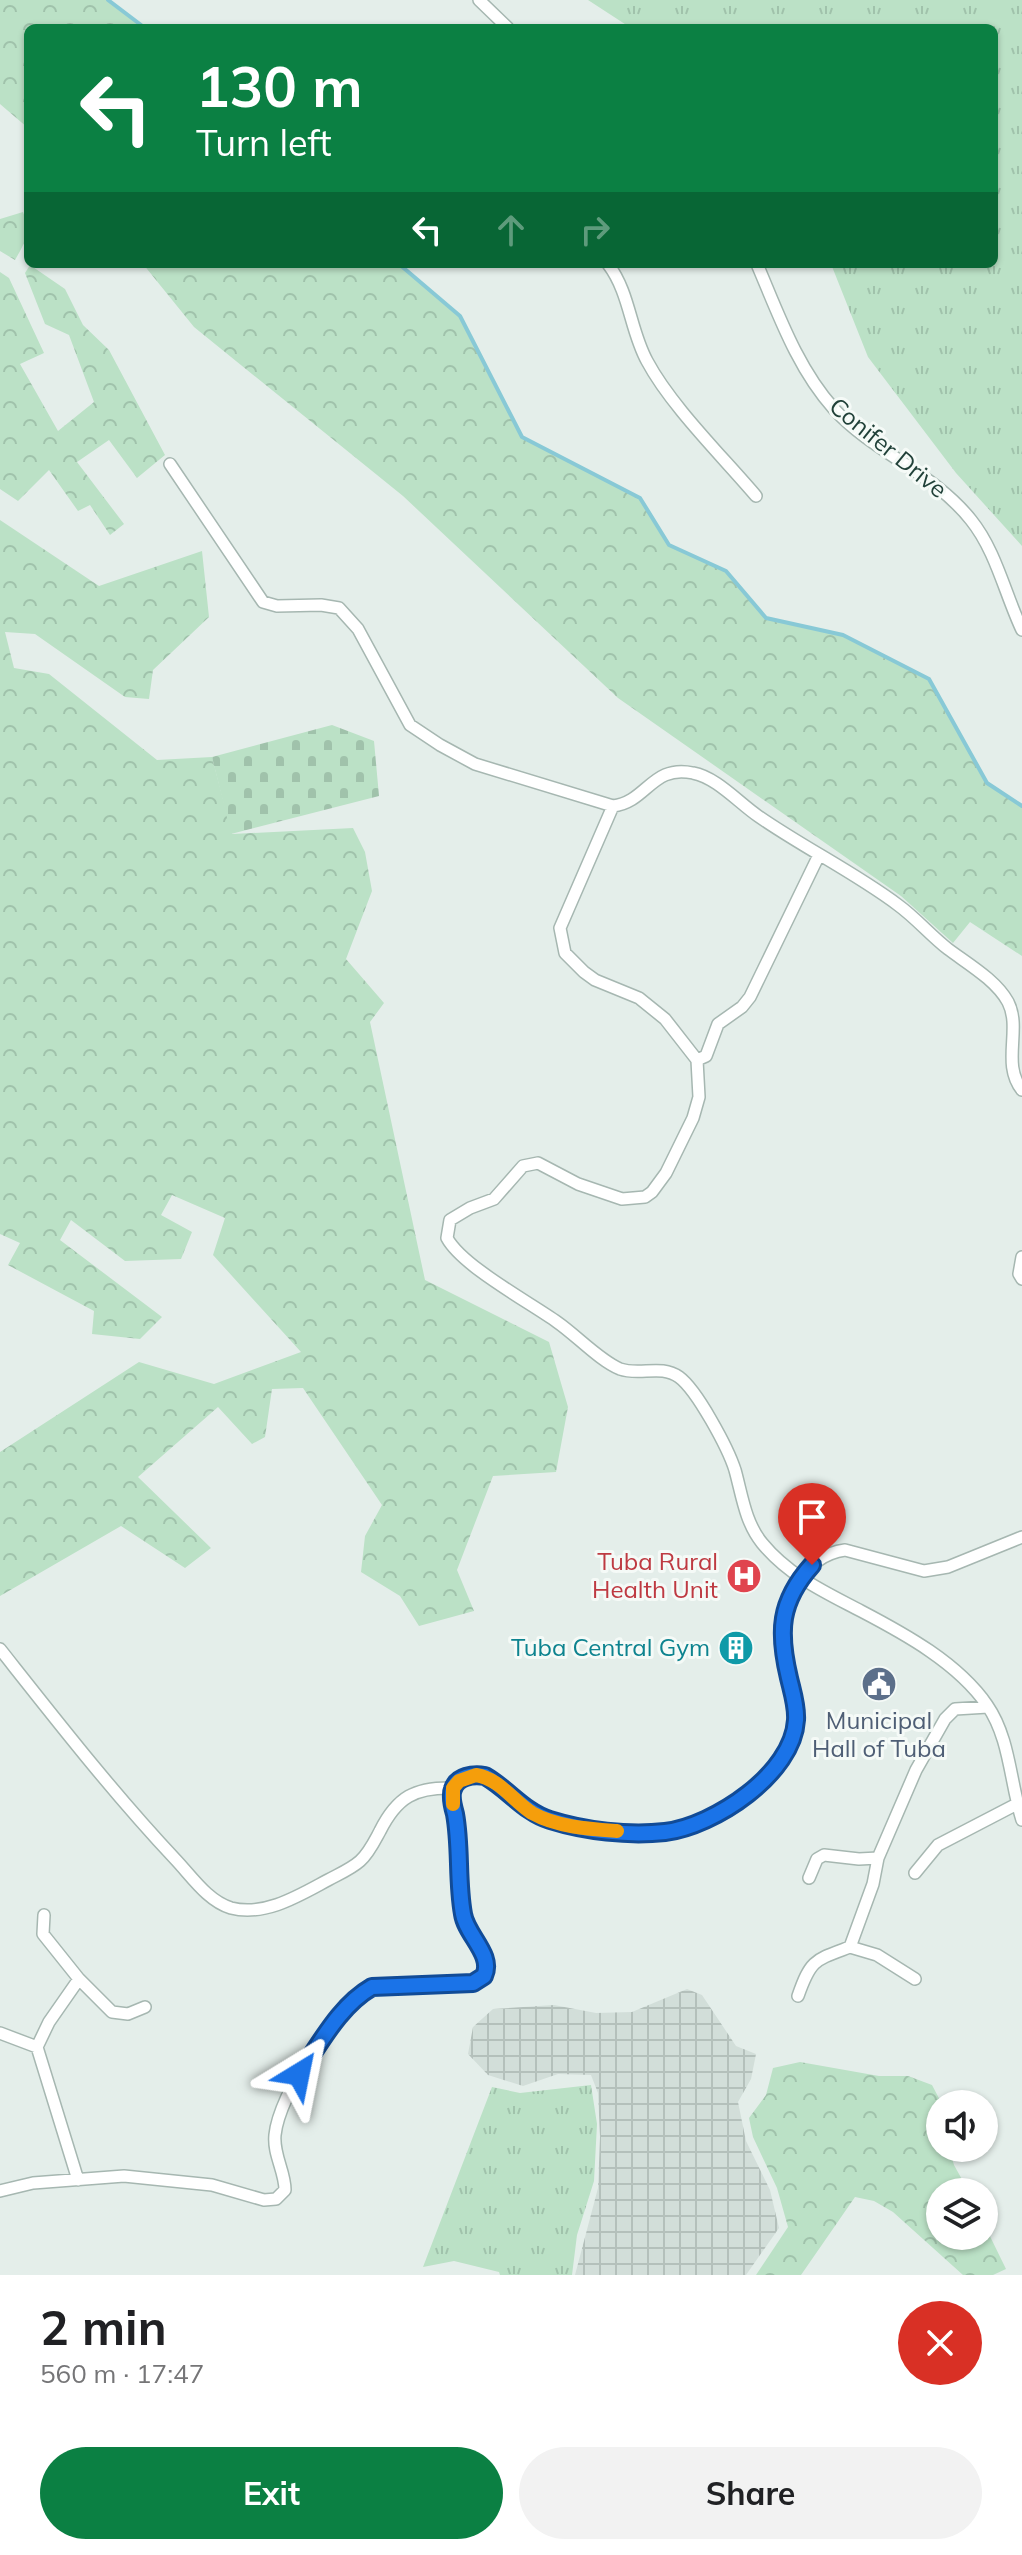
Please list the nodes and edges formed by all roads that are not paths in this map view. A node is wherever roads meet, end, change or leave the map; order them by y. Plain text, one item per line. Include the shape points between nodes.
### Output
1 (479, 0) edge
2 (504, 24) edge
3 (610, 268) edge
4 (759, 268) edge
5 (170, 464) dead end
6 (756, 496) dead end
7 (1022, 630) edge
8 (613, 806) junction
9 (819, 855) junction
10 (697, 1060) junction
11 (1022, 1090) edge
12 (1022, 1257) edge
13 (1022, 1279) edge
14 (1022, 1537) edge
15 (801, 1578) junction
16 (0, 1649) edge
17 (988, 1707) junction
18 (453, 1788) junction
19 (1017, 1804) junction
20 (1022, 1820) edge
21 (878, 1858) junction
22 (915, 1873) dead end
23 (809, 1878) dead end
24 (44, 1915) dead end
25 (850, 1947) junction
26 (79, 1979) junction
27 (915, 1979) dead end
28 (798, 1996) dead end
29 (145, 2007) dead end
30 (0, 2033) edge
31 (37, 2047) junction
32 (78, 2180) junction
33 (0, 2191) edge

1 - 2 street
3 - 6 street via 624,291 646,360
4 - 7 street, Conifer Drive via 799,359 834,409 971,519
5 - 8 street via 263,602 332,606 348,616 410,725 475,764
8 - 9 street via 628,805 661,776 696,773
8 - 10 street via 560,928 565,953 595,980 653,1008
9 - 10 street via 750,997 718,1024 706,1056
9 - 11 street via 900,906 1004,995 1015,1022 1013,1073
10 - 15 street via 699,1097 693,1118 652,1192 622,1199 529,1163 494,1199 450,1220 447,1238 472,1263 614,1366 668,1372 687,1384 732,1461 741,1501 757,1536
12 - 13 street
14 - 15 street via 948,1567 924,1571 855,1551 835,1551
15 - 17 street via 922,1648 969,1683
15 - 18 street via 785,1608 781,1635 795,1707 793,1735 768,1777 719,1813 668,1831 584,1828 531,1812 485,1776 468,1776
16 - 18 street via 129,1808 210,1896 229,1907 274,1906 296,1897 363,1859 401,1800 428,1789
17 - 19 street via 1008,1759
17 - 21 street via 955,1709 945,1719
18 - 32 street via 463,1914 485,1958 486,1972 473,1983 372,1987 346,2007 299,2074 277,2119 275,2151 285,2184 281,2195 264,2200 212,2185 153,2177
19 - 20 street
19 - 22 street via 938,1845
21 - 23 street via 824,1855
21 - 25 street
24 - 26 street via 43,1934
25 - 27 street via 877,1955
25 - 28 street via 814,1961
26 - 29 street via 112,2012 128,2014
26 - 31 street
30 - 31 street
31 - 32 street
32 - 33 street

